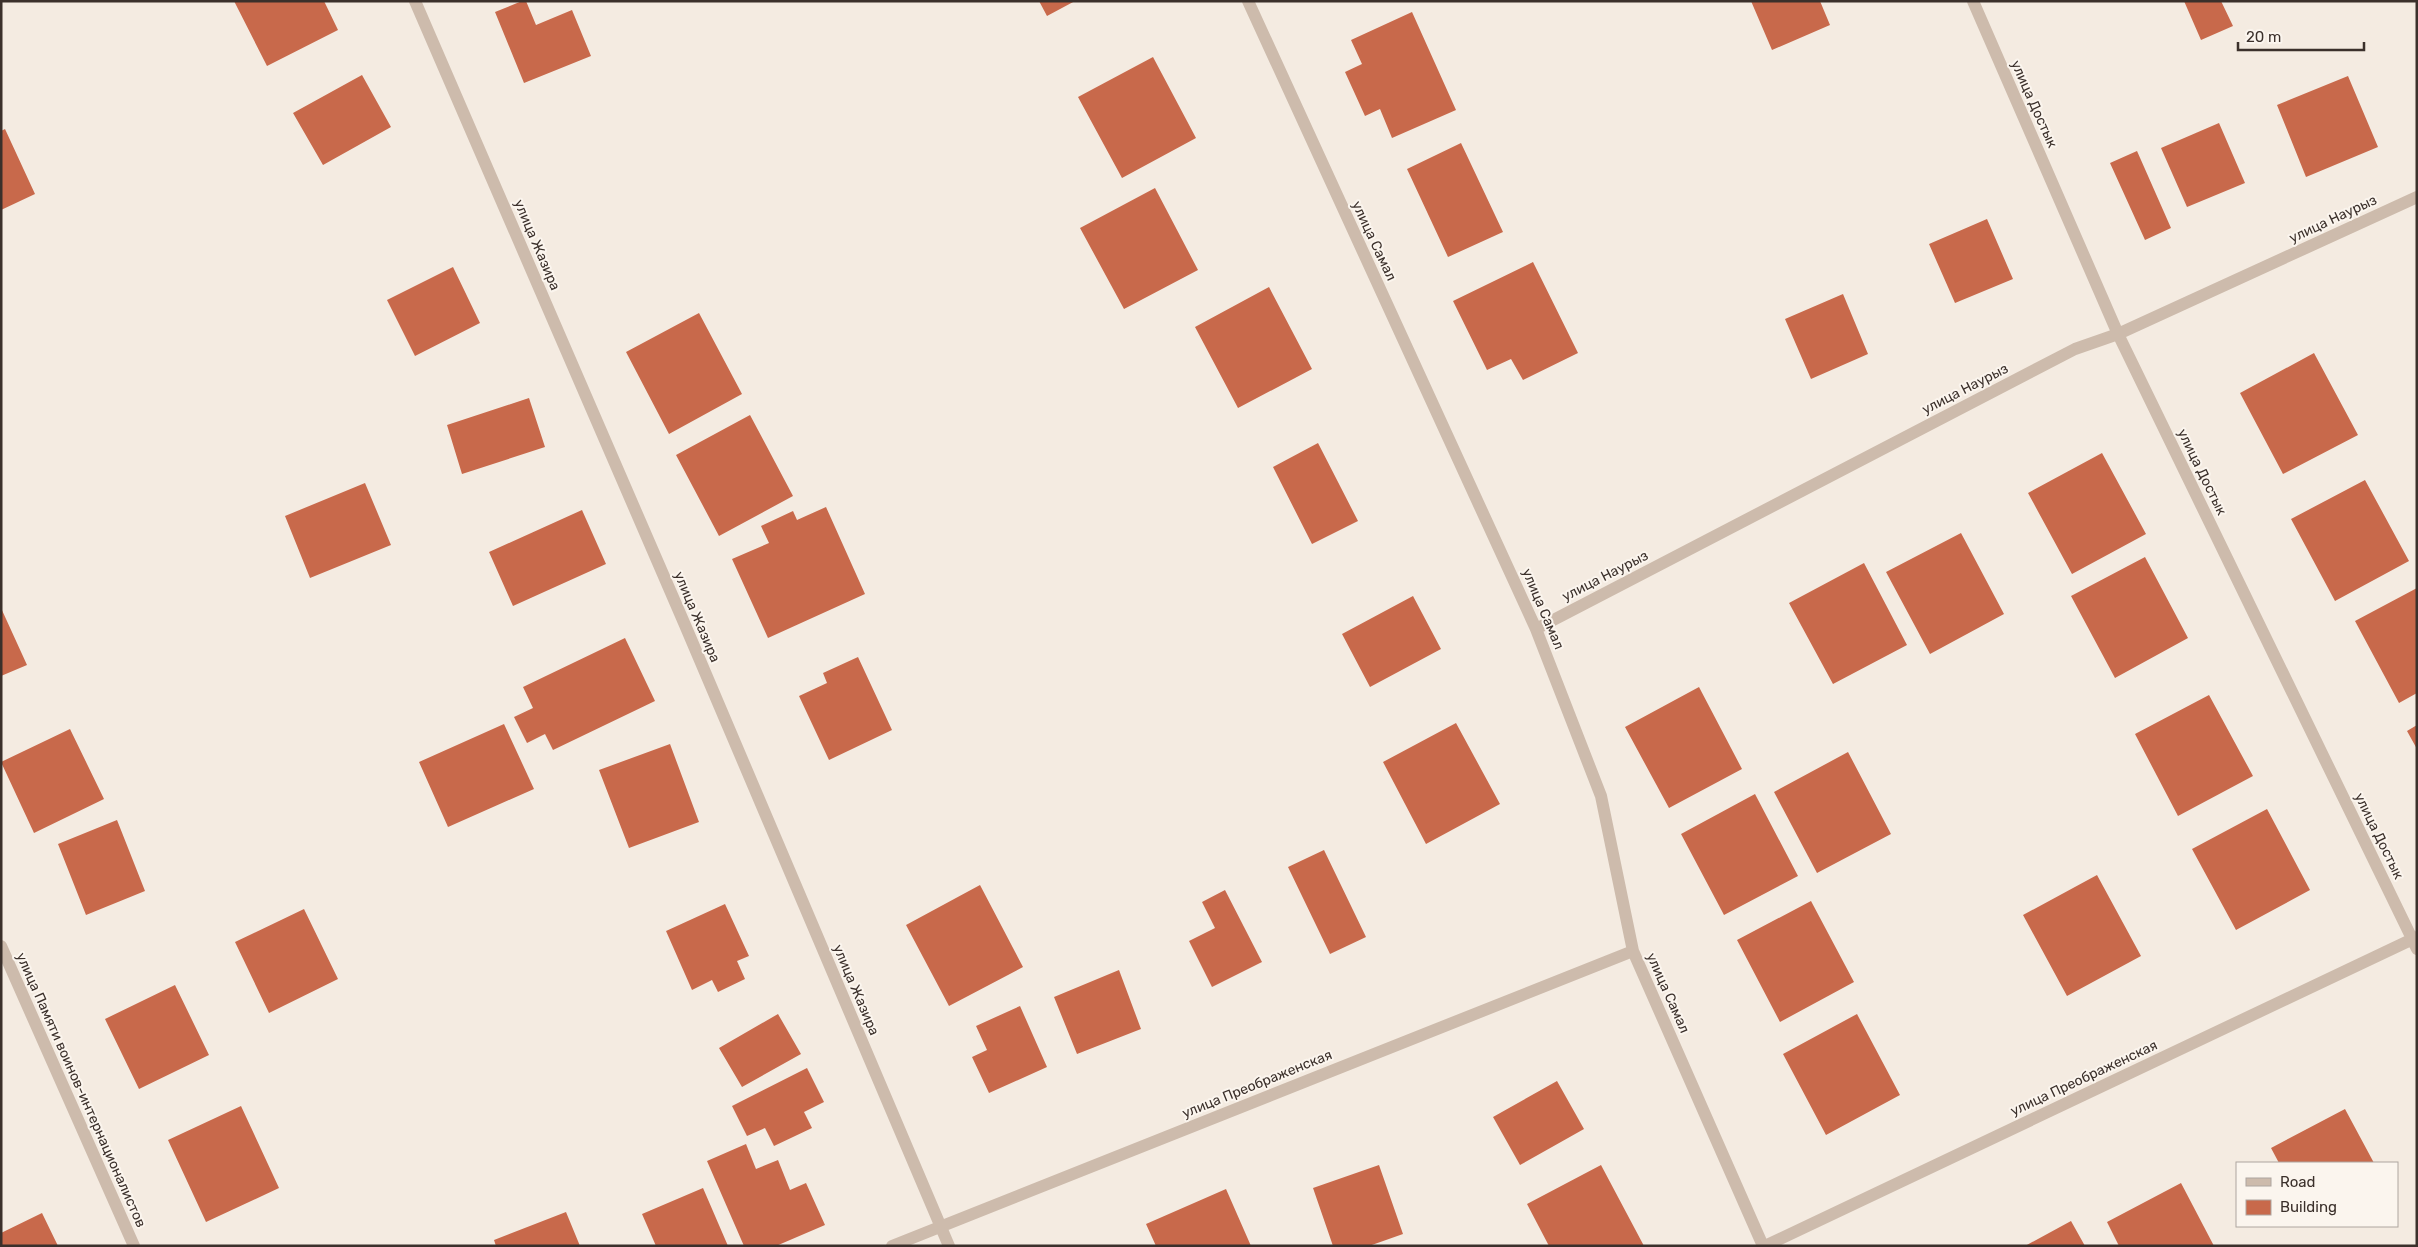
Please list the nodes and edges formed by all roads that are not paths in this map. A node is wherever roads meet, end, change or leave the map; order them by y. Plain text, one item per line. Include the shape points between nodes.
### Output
1 (415, 1) edge
2 (1248, 1) edge
3 (1973, 1) edge
4 (2417, 197) edge
5 (2118, 334) junction
6 (1536, 629) junction
7 (2415, 942) edge
8 (1, 946) edge
9 (1633, 951) junction
10 (940, 1225) junction
11 (134, 1246) edge
12 (892, 1246) edge
13 (949, 1246) edge
14 (1764, 1246) edge

1 - 10 street, улица Жазира
2 - 6 street, улица Самал
3 - 5 street, улица Достык
4 - 5 street, улица Наурыз
5 - 6 street, улица Наурыз via 2075,349
5 - 7 street, улица Достык
6 - 9 street, улица Самал via 1601,796
7 - 14 street, улица Преображенская
8 - 11 street, улица Памяти воинов-интернационалистов
9 - 10 street, улица Преображенская
9 - 14 street, улица Самал
10 - 12 street, улица Преображенская
10 - 13 street, улица Жазира

